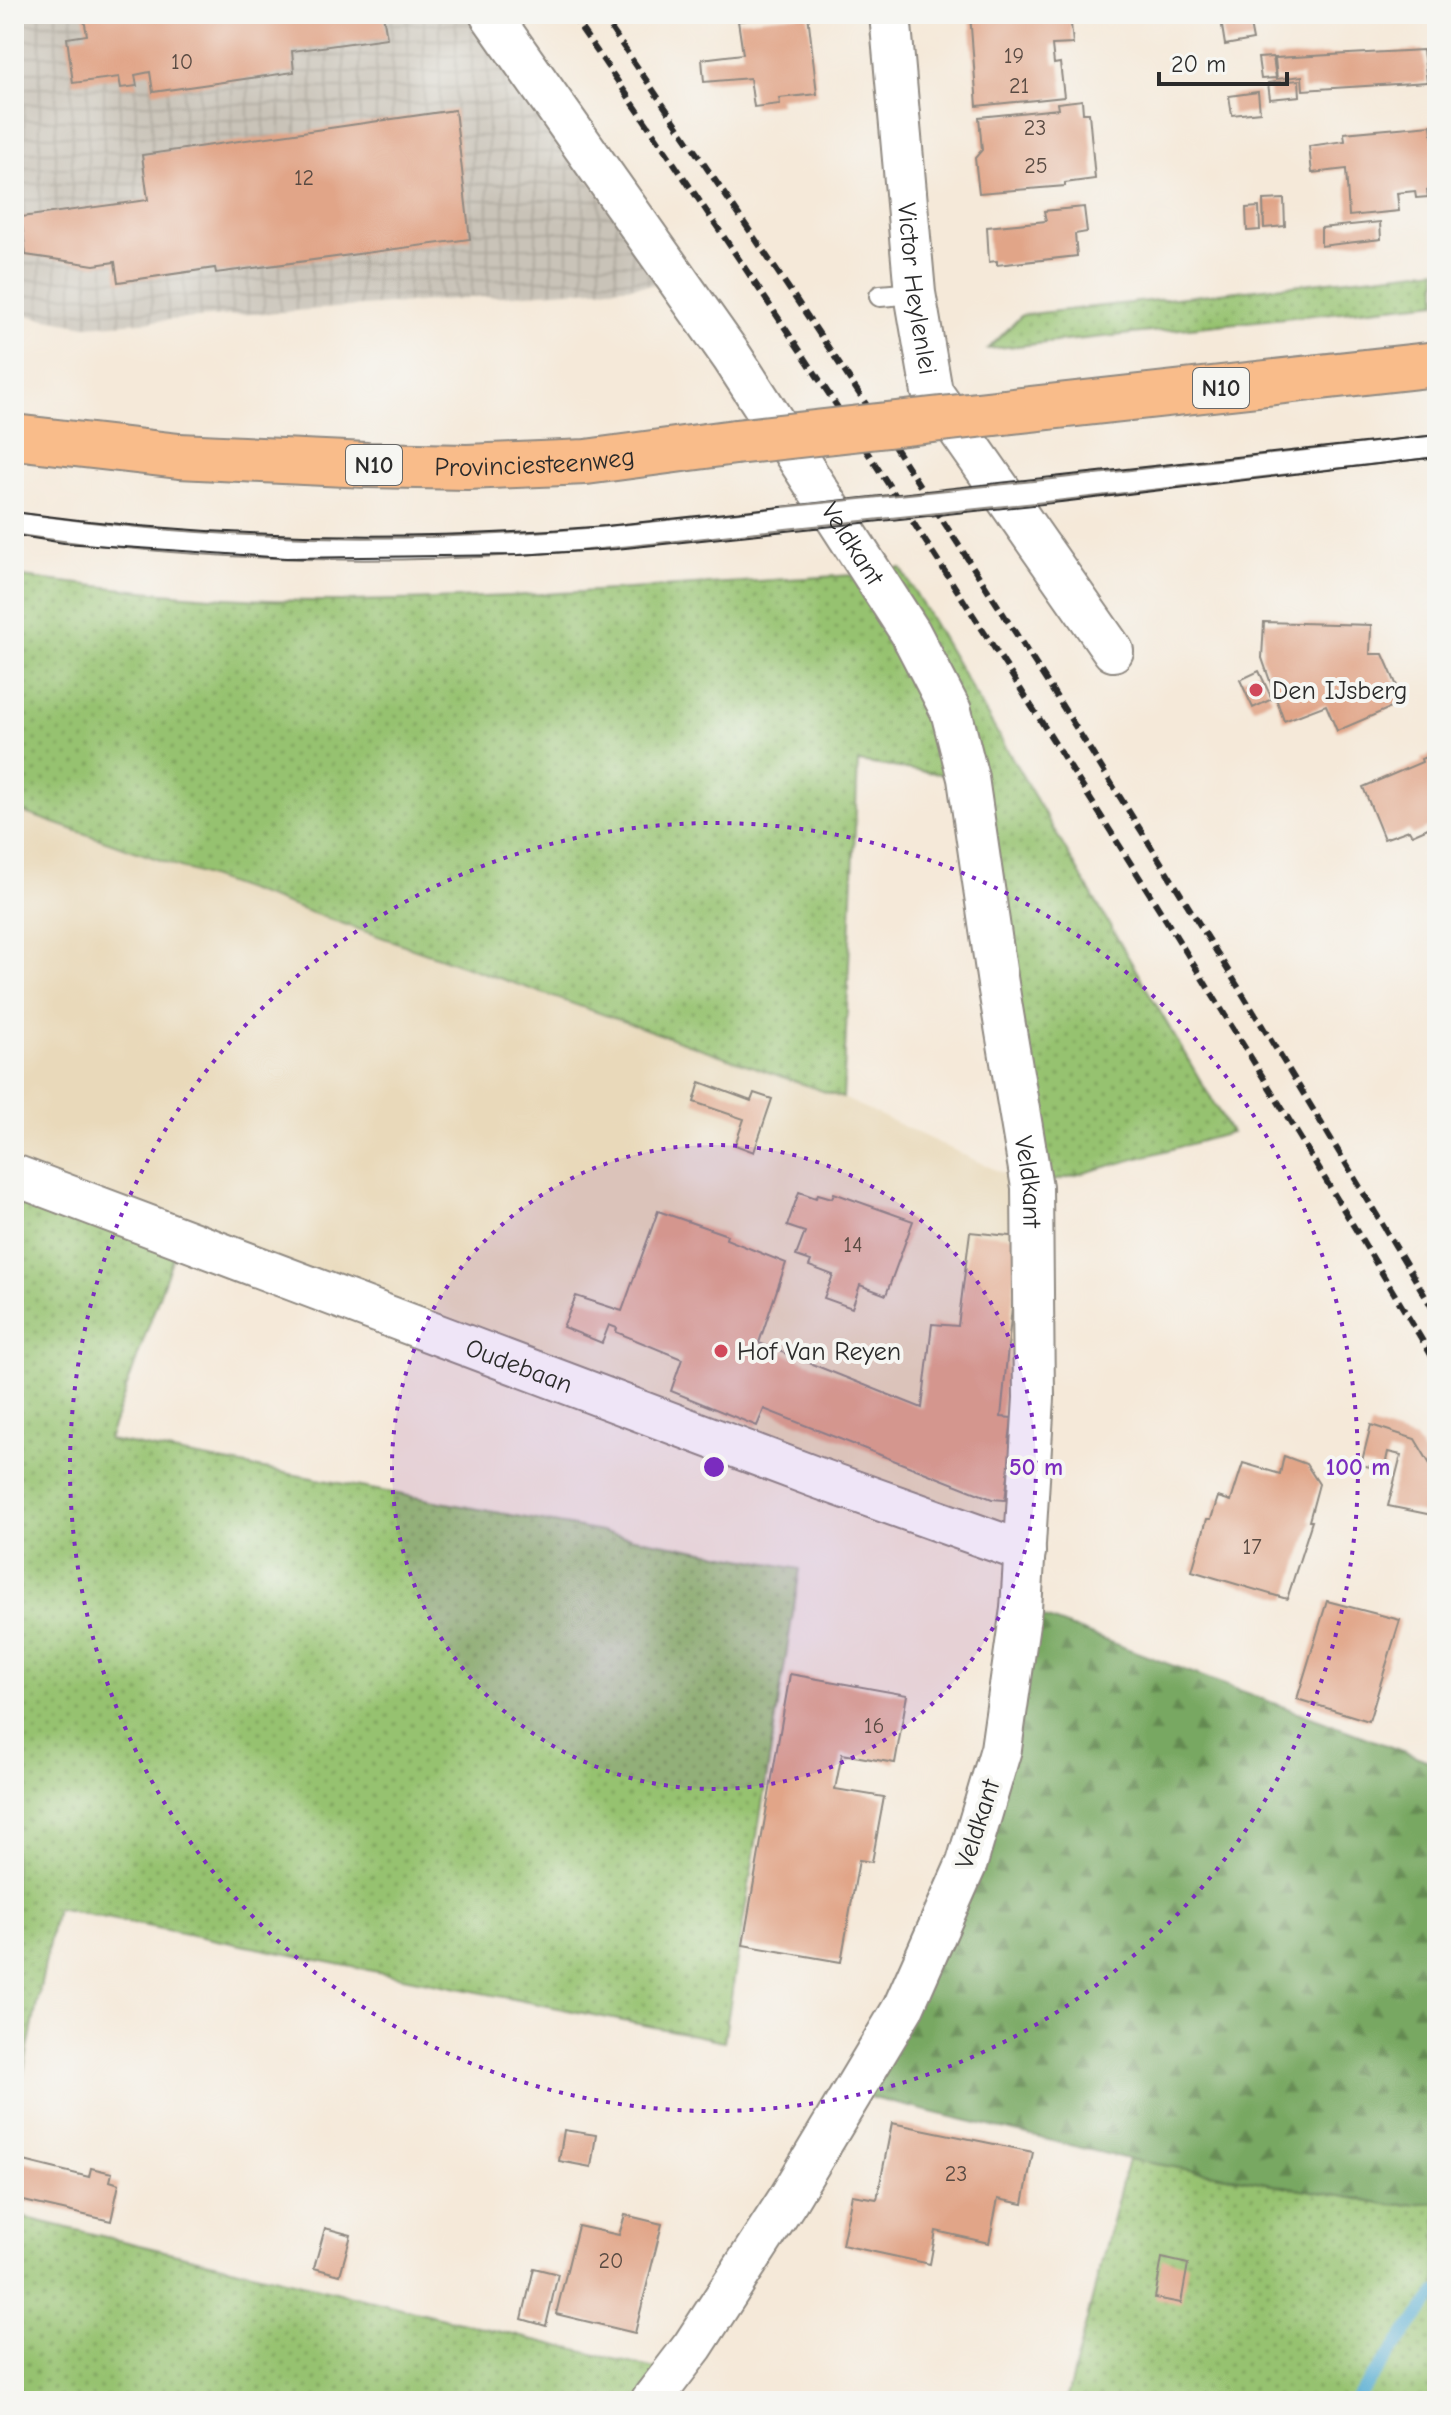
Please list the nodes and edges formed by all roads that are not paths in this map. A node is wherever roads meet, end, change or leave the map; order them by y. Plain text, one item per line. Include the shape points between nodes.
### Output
1 (490, 14) edge
2 (890, 14) edge
3 (1437, 364) edge
4 (14, 437) edge
5 (1437, 446) edge
6 (14, 523) edge
7 (1113, 651) dead end
8 (14, 1175) edge
9 (1025, 1552) junction
10 (651, 2401) edge

1 - 9 street, Veldkant via 741,370 910,632 951,711 968,778 1032,1187 1034,1398
2 - 7 street, Victor Heylenlei via 897,294 932,392
3 - 4 main road, Provinciesteenweg / N10, bridge via 586,462 367,465 179,456
5 - 6 lane, bridge via 518,544 286,546
8 - 9 street, Oudebaan
9 - 10 street, Veldkant via 1001,1749 967,1863 903,2008 789,2198

